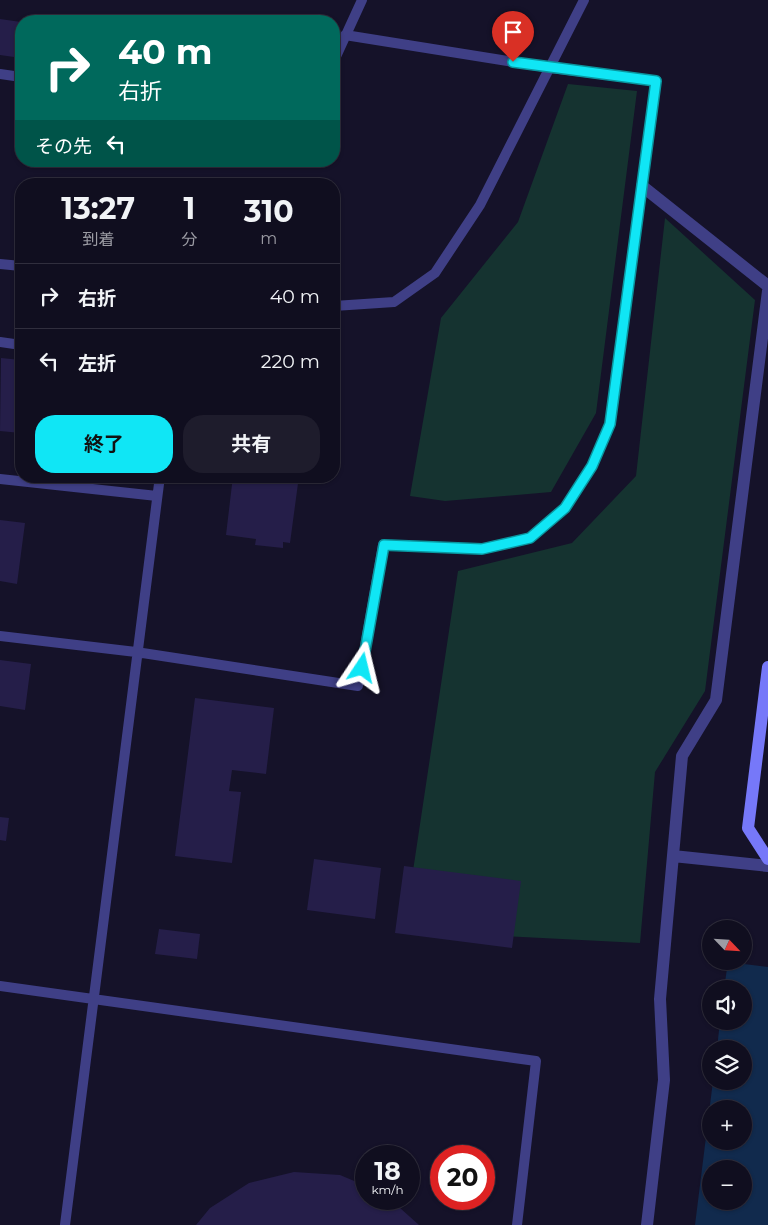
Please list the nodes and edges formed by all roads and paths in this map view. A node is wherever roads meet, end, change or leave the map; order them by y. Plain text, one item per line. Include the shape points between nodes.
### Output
1 (362, 0) edge
2 (584, 0) edge
3 (345, 35) junction
4 (340, 47) edge
5 (551, 68) junction
6 (0, 74) edge
7 (15, 75) edge
8 (642, 186) junction
9 (0, 264) edge
10 (15, 265) edge
11 (768, 286) edge
12 (768, 291) edge
13 (340, 306) edge
14 (0, 342) edge
15 (15, 344) edge
16 (0, 479) edge
17 (15, 481) edge
18 (37, 483) edge
19 (159, 483) edge
20 (157, 496) junction
21 (0, 636) edge
22 (136, 652) junction
23 (768, 667) edge
24 (673, 856) junction
25 (768, 860) edge
26 (768, 866) edge
27 (0, 986) edge
28 (92, 998) junction
29 (65, 1225) edge
30 (517, 1225) edge
31 (647, 1225) edge

1 - 3 lane
2 - 5 lane
3 - 4 lane
3 - 5 lane
5 - 8 lane via 656,81
5 - 13 lane via 480,205 435,273 394,302
6 - 7 lane
8 - 11 street
8 - 22 lane via 610,424 592,466 565,508 530,538 482,549 384,545 358,686
9 - 10 lane
12 - 24 street via 716,700 682,756
14 - 15 lane
16 - 17 lane
18 - 20 lane
19 - 20 lane
20 - 22 lane
21 - 22 lane
22 - 28 lane
23 - 25 street via 748,828
24 - 26 street
24 - 31 street via 660,999 664,1080
27 - 28 lane
28 - 29 lane
28 - 30 lane via 536,1061

